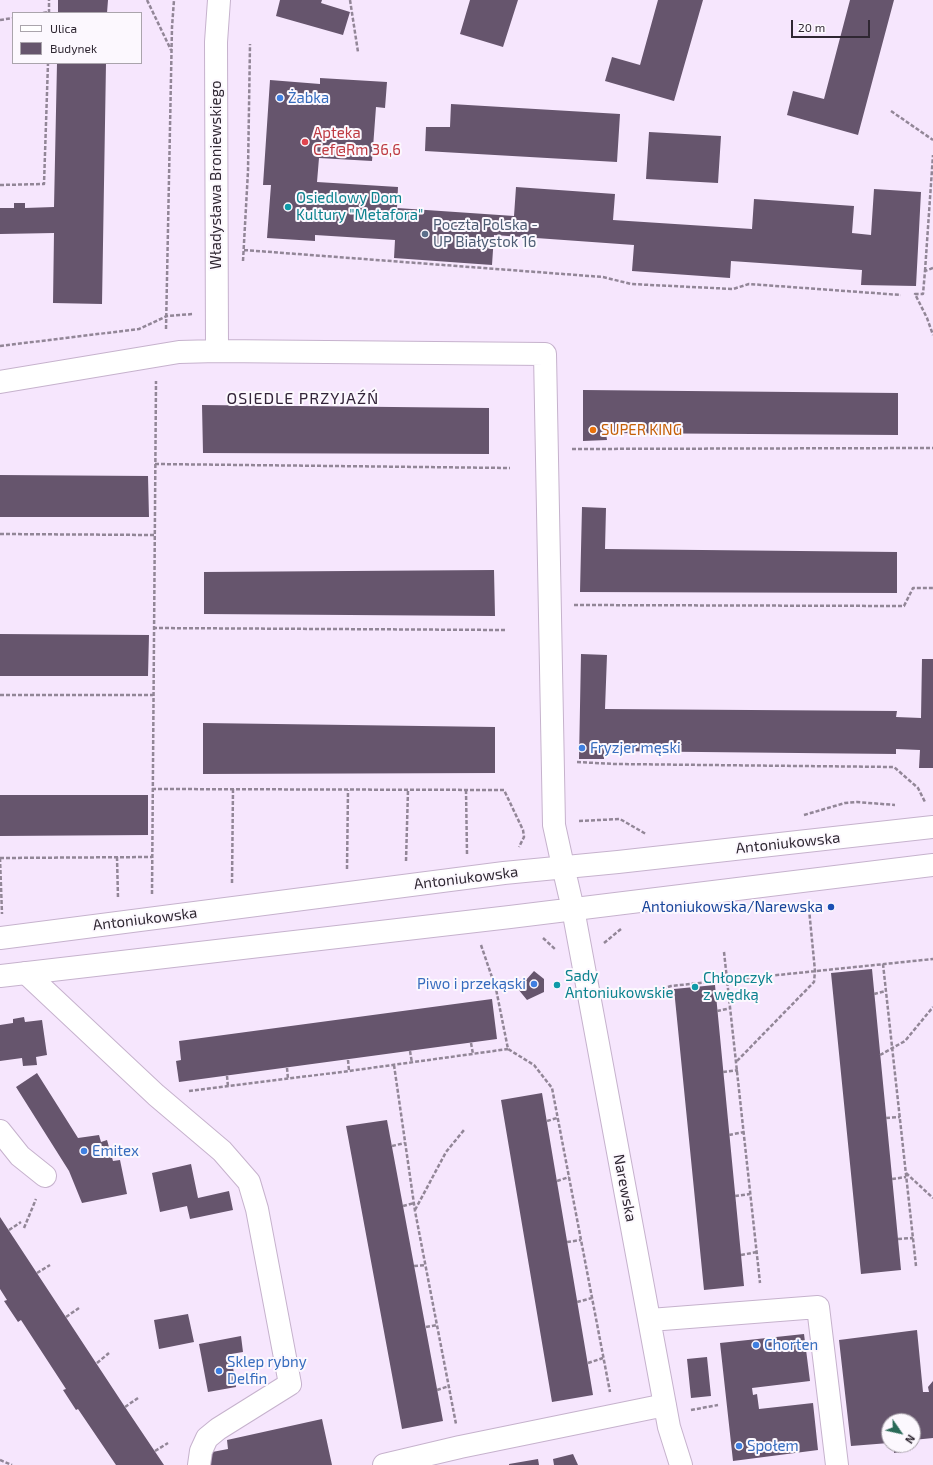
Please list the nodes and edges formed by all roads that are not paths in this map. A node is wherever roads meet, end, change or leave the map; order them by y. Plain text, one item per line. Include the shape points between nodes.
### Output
1 (220, 0) edge
2 (217, 351) junction
3 (0, 382) edge
4 (931, 818) edge
5 (933, 865) edge
6 (563, 866) junction
7 (573, 909) junction
8 (1, 930) edge
9 (26, 973) junction
10 (0, 976) edge
11 (0, 1131) edge
12 (45, 1176) road end
13 (650, 1320) junction
14 (664, 1405) junction
15 (199, 1465) edge
16 (384, 1465) edge
17 (681, 1465) edge
18 (837, 1465) edge

1 - 2 street, Władysława Broniewskiego via 216,42
2 - 3 street via 179,352
2 - 6 street, Narewska via 545,354 554,825
4 - 6 street, Antoniukowska via 618,862
5 - 7 street
6 - 7 street, Narewska
6 - 8 street, Antoniukowska
7 - 9 street
7 - 13 street, Narewska
9 - 10 street
9 - 15 street via 156,1095 222,1151 249,1182 257,1209 290,1384 207,1438 201,1451
11 - 12 street via 20,1156
13 - 14 street, Narewska
13 - 18 street via 818,1307
14 - 16 street
14 - 17 street, Narewska

